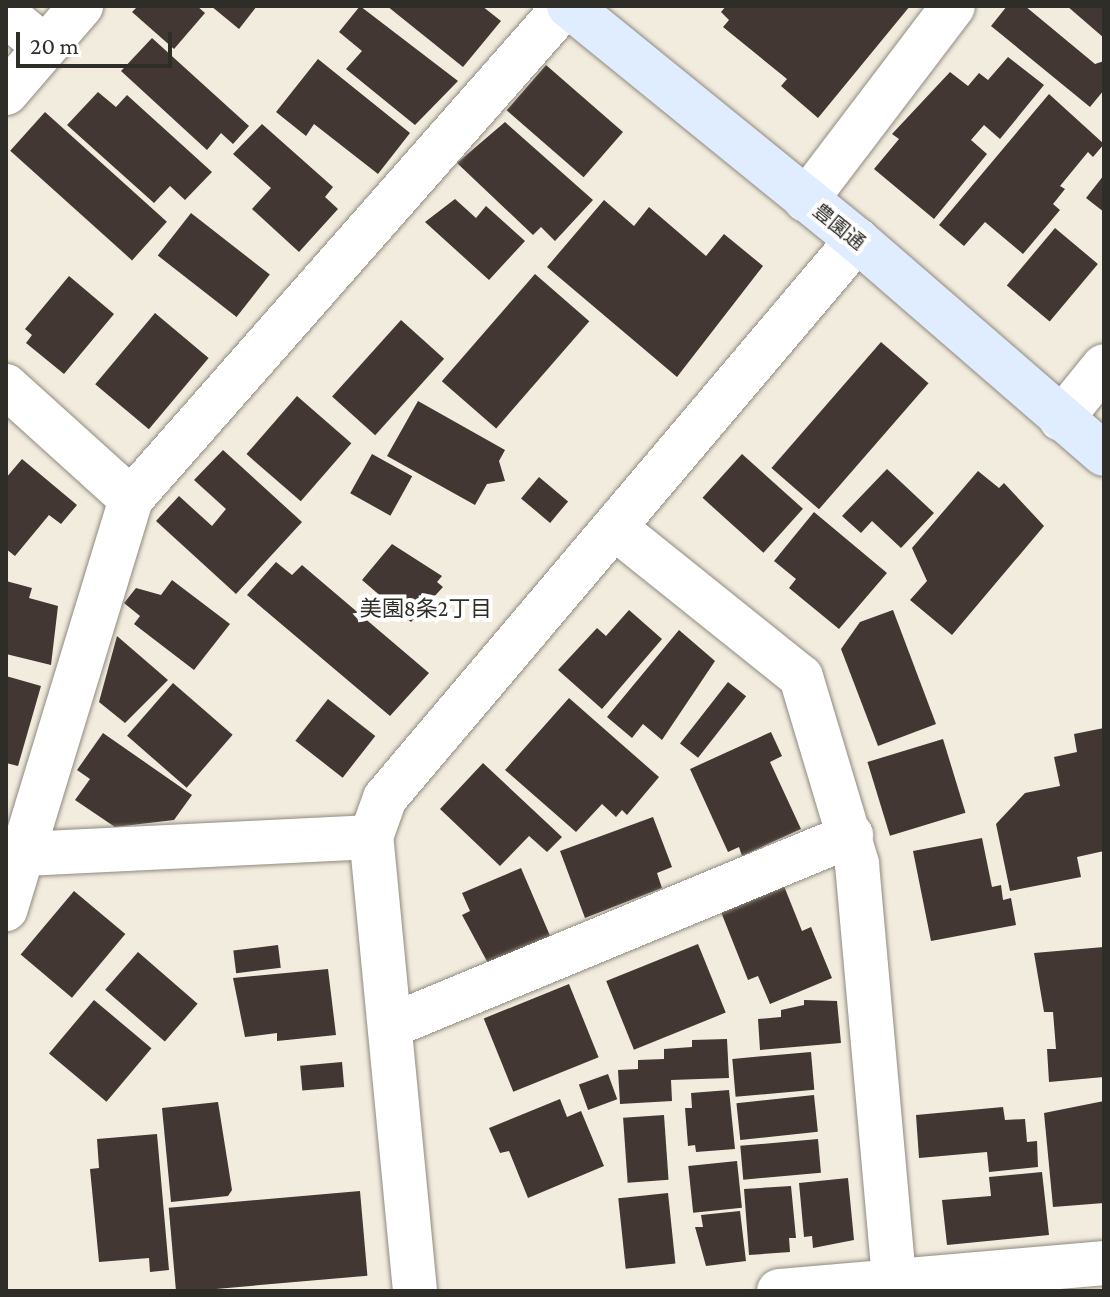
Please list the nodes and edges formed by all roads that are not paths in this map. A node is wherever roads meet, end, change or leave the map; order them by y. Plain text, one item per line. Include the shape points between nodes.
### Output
1 (81, 6) edge
2 (567, 6) edge
3 (953, 6) edge
4 (6, 15) edge
5 (44, 46) junction
6 (6, 93) edge
7 (806, 200) junction
8 (857, 240) junction
9 (1104, 366) edge
10 (6, 386) edge
11 (1061, 419) junction
12 (1104, 454) edge
13 (131, 499) junction
14 (615, 528) junction
15 (851, 835) junction
16 (371, 837) junction
17 (26, 854) junction
18 (6, 909) edge
19 (393, 1025) junction
20 (1104, 1263) edge
21 (894, 1280) junction
22 (415, 1291) edge
23 (779, 1291) edge

1 - 5 street
2 - 7 street, 豊園通
2 - 13 street
3 - 7 street
4 - 5 street
5 - 6 street
7 - 8 street, 豊園通
8 - 11 street, 豊園通
8 - 14 street
9 - 11 street
10 - 13 street
11 - 12 street, 豊園通
13 - 17 street
14 - 15 street via 801,677
14 - 16 street via 385,798
15 - 19 street
15 - 21 street
16 - 17 street
16 - 19 street
17 - 18 street
19 - 22 street
20 - 21 street
21 - 23 street

